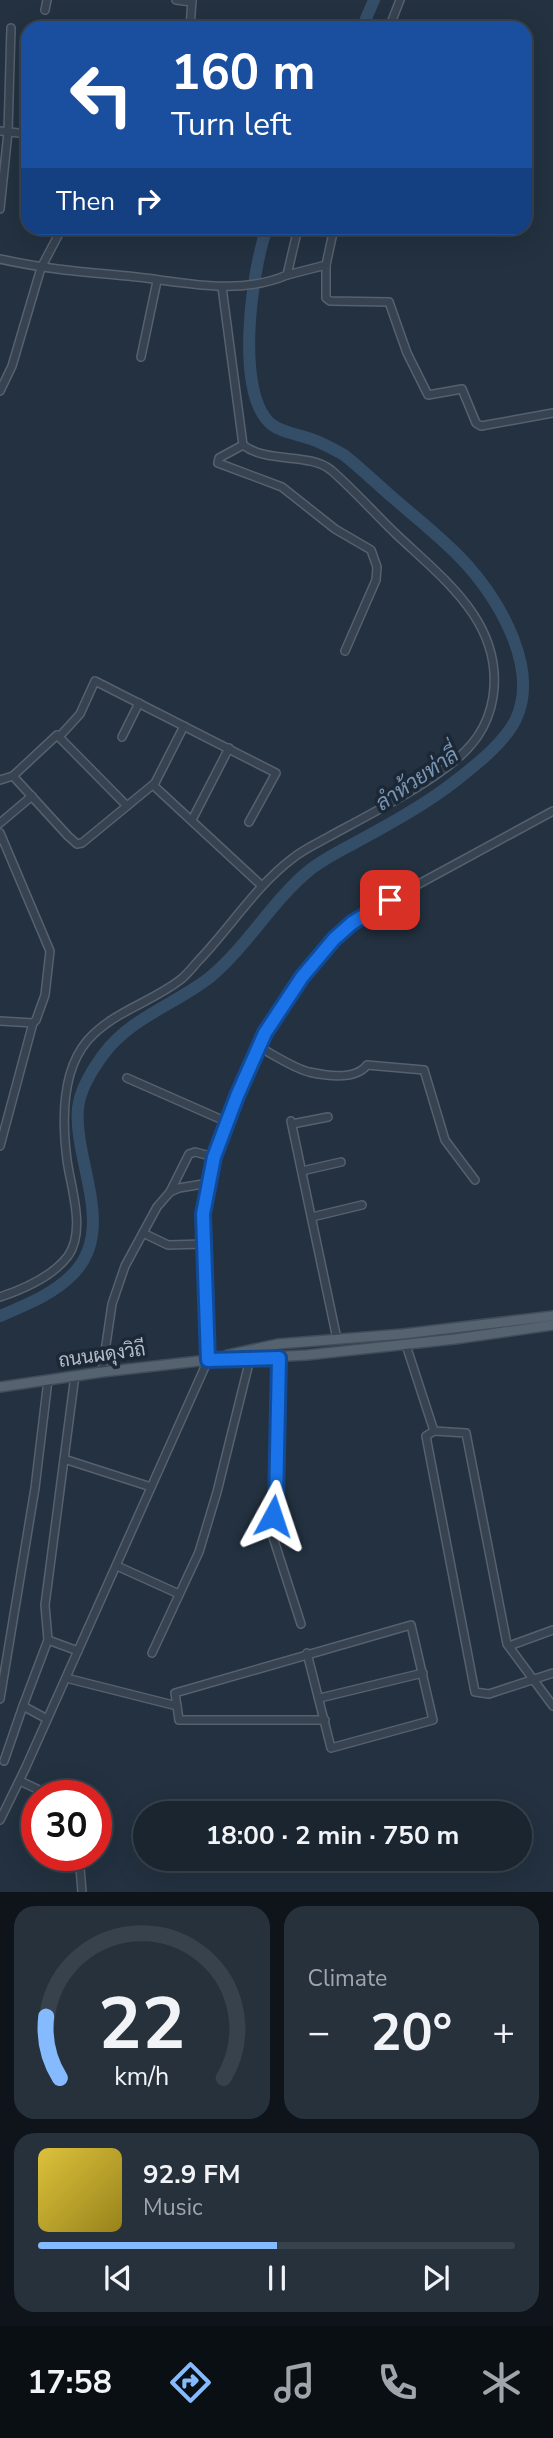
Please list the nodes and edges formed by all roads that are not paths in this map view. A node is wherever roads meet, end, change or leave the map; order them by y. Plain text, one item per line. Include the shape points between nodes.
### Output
1 (47, 0) edge
2 (176, 0) edge
3 (400, 0) edge
4 (192, 1) edge
5 (45, 10) dead end
6 (191, 21) edge
7 (392, 21) edge
8 (11, 28) dead end
9 (4, 132) edge
10 (0, 209) edge
11 (58, 235) edge
12 (296, 235) edge
13 (332, 235) edge
14 (0, 259) edge
15 (326, 265) junction
16 (41, 268) junction
17 (286, 275) junction
18 (157, 281) junction
19 (224, 287) junction
20 (141, 357) dead end
21 (0, 390) edge
22 (553, 413) edge
23 (243, 445) junction
24 (345, 651) dead end
25 (139, 703) junction
26 (184, 726) junction
27 (59, 737) junction
28 (122, 737) dead end
29 (229, 748) junction
30 (13, 776) junction
31 (0, 780) edge
32 (153, 785) junction
33 (32, 796) junction
34 (127, 806) junction
35 (553, 811) edge
36 (192, 820) junction
37 (250, 822) dead end
38 (0, 823) edge
39 (0, 833) edge
40 (262, 886) junction
41 (0, 1021) edge
42 (33, 1023) junction
43 (259, 1047) junction
44 (127, 1078) dead end
45 (328, 1118) dead end
46 (227, 1122) junction
47 (0, 1146) edge
48 (214, 1157) junction
49 (341, 1162) dead end
50 (302, 1171) junction
51 (475, 1180) dead end
52 (209, 1184) junction
53 (170, 1192) junction
54 (362, 1205) dead end
55 (312, 1217) junction
56 (143, 1233) junction
57 (205, 1244) junction
58 (0, 1297) edge
59 (553, 1315) edge
60 (553, 1325) edge
61 (337, 1339) junction
62 (406, 1345) junction
63 (279, 1358) junction
64 (250, 1359) junction
65 (208, 1360) junction
66 (102, 1371) junction
67 (75, 1375) junction
68 (48, 1380) junction
69 (0, 1387) edge
70 (434, 1431) junction
71 (64, 1459) junction
72 (151, 1487) junction
73 (117, 1566) junction
74 (179, 1594) junction
75 (301, 1624) dead end
76 (553, 1630) edge
77 (48, 1640) junction
78 (509, 1646) junction
79 (78, 1651) junction
80 (152, 1653) dead end
81 (307, 1653) junction
82 (424, 1673) junction
83 (553, 1673) edge
84 (66, 1678) junction
85 (534, 1680) junction
86 (320, 1698) junction
87 (0, 1699) edge
88 (23, 1706) junction
89 (177, 1706) junction
90 (553, 1706) edge
91 (47, 1719) junction
92 (325, 1720) junction
93 (4, 1761) dead end
94 (20, 1781) joint
95 (0, 1818) edge
96 (80, 1871) edge
97 (82, 1892) edge

1 - 5 street
2 - 4 street
3 - 7 street
4 - 6 street
8 - 9 street
9 - 10 street
11 - 16 street
12 - 17 street
13 - 15 street
14 - 16 street
15 - 17 street
15 - 22 street via 326,298 330,301 388,303 428,395 462,389 481,426
16 - 18 street
16 - 21 street via 12,366
17 - 19 street
18 - 19 street
18 - 20 street
19 - 23 street
23 - 24 street via 218,463 282,486 372,552 376,580
23 - 40 street via 264,455 324,466 333,472 452,587 480,623 492,650 496,677 492,707 479,738 447,767 294,857
25 - 26 street
25 - 27 street via 95,681 80,714
25 - 28 street
26 - 29 street
26 - 32 street
27 - 30 street
27 - 34 street
29 - 36 street
29 - 37 street via 276,772
30 - 31 street
30 - 33 street
32 - 34 street
32 - 36 street
33 - 34 street via 77,844
33 - 38 street
35 - 43 street via 352,923 302,977
36 - 40 street
39 - 42 street via 50,951 45,995
40 - 58 street via 180,980 104,1023 76,1058 68,1078 65,1119 76,1240 58,1266 26,1288
41 - 42 street
42 - 47 street
43 - 46 street
43 - 51 street via 308,1072 353,1075 367,1065 424,1070 445,1140
44 - 46 street
45 - 50 street via 291,1123
46 - 48 street
48 - 52 street
48 - 53 street via 189,1154
49 - 50 street
50 - 55 street
52 - 53 street
52 - 57 street via 203,1214
53 - 56 street
54 - 55 street
55 - 61 street
56 - 57 street via 168,1245
56 - 66 street via 112,1304
57 - 65 street
59 - 61 main road
60 - 62 main road
61 - 65 main road via 278,1345
62 - 63 main road
62 - 70 street
63 - 64 main road
63 - 75 street via 276,1502 271,1531
64 - 65 main road
64 - 74 street via 213,1504
65 - 66 main road, ถนนผดุงวิถี
65 - 72 street
66 - 67 main road, ถนนผดุงวิถี
67 - 68 main road, ถนนผดุงวิถี
67 - 71 street
68 - 69 main road, ถนนผดุงวิถี
68 - 87 street via 36,1488
70 - 78 street via 466,1433
70 - 85 street via 426,1436 475,1692 489,1694
71 - 72 street
71 - 77 street via 46,1605
72 - 73 street
73 - 74 street
73 - 79 street
74 - 80 street
76 - 78 street
77 - 79 street
77 - 88 street
78 - 85 street
79 - 84 street
81 - 82 street via 411,1625
81 - 86 street
81 - 89 street via 175,1693
82 - 86 street
82 - 92 street via 433,1720 331,1748
83 - 85 street
84 - 89 street
84 - 91 street
85 - 90 street
86 - 92 street
88 - 91 street
88 - 93 street
89 - 92 street via 179,1720
91 - 94 street
94 - 95 street
96 - 97 street

